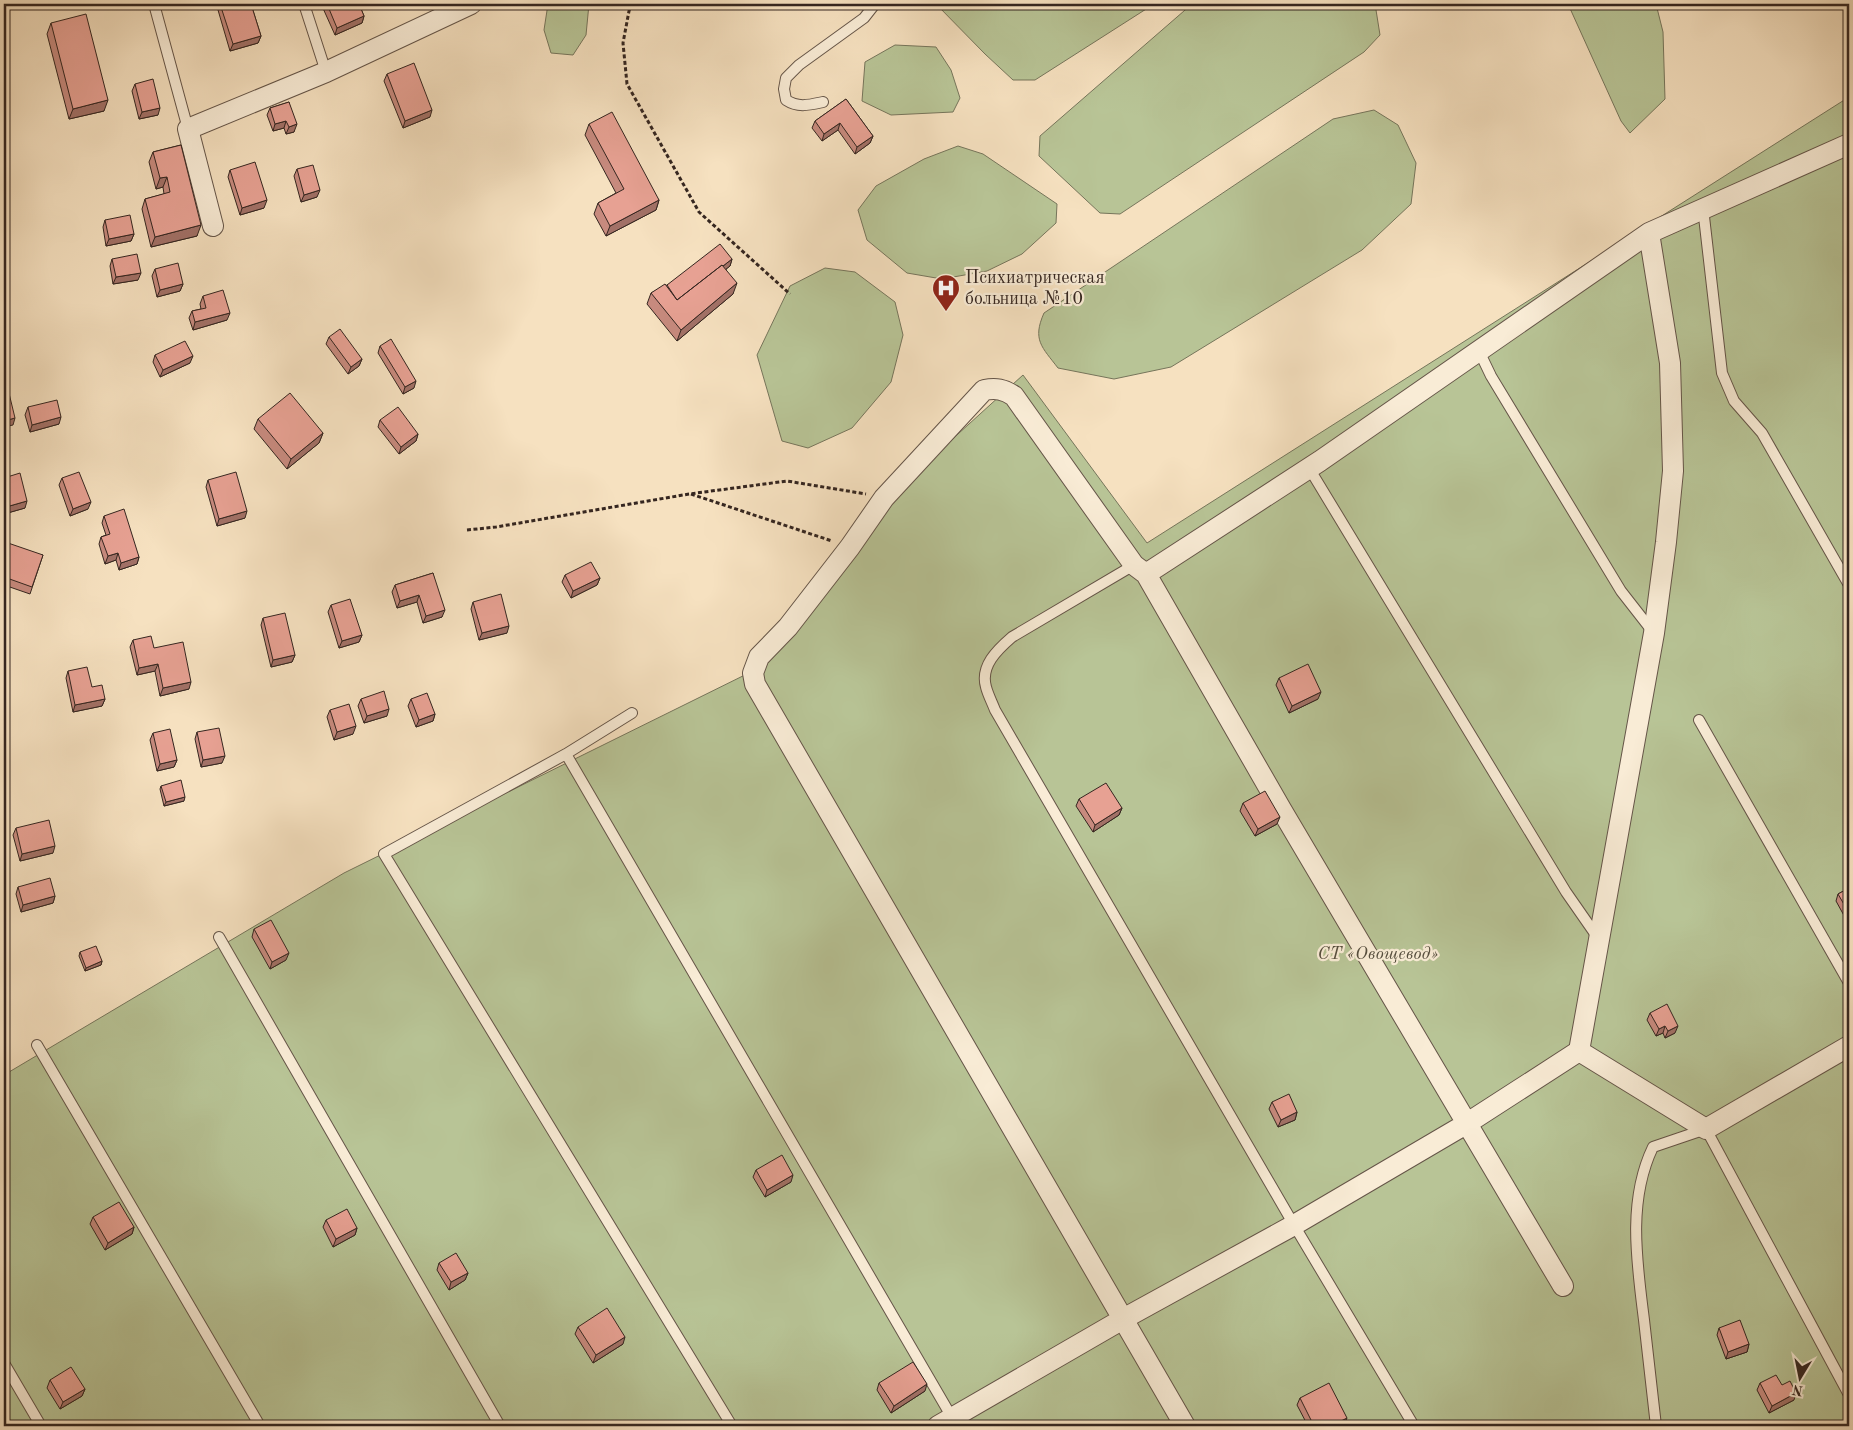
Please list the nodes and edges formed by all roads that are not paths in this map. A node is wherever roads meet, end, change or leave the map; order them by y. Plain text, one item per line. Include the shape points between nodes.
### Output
1 (154, 4) edge
2 (304, 4) edge
3 (471, 4) edge
4 (875, 4) edge
5 (326, 72) junction
6 (822, 102) dead end
7 (188, 129) junction
8 (1849, 144) edge
9 (1702, 208) junction
10 (213, 226) dead end
11 (1650, 233) junction
12 (1479, 351) junction
13 (1309, 468) junction
14 (1140, 570) junction
15 (1849, 585) edge
16 (1654, 633) junction
17 (632, 713) dead end
18 (1699, 720) dead end
19 (566, 754) junction
20 (219, 937) dead end
21 (1599, 939) junction
22 (1849, 983) edge
23 (37, 1045) dead end
24 (1849, 1046) edge
25 (1579, 1050) junction
26 (1466, 1124) junction
27 (1706, 1129) junction
28 (1294, 1225) junction
29 (1563, 1286) dead end
30 (1123, 1319) junction
31 (4, 1363) edge
32 (1849, 1395) edge
33 (949, 1423) edge
34 (41, 1426) edge
35 (260, 1426) edge
36 (500, 1426) edge
37 (732, 1426) edge
38 (1185, 1426) edge
39 (1414, 1426) edge
40 (1656, 1426) edge

1 - 7 lane
2 - 5 lane
3 - 5 street
4 - 6 lane via 864,18 798,65 786,78 786,100 805,106
5 - 7 street
7 - 10 street
8 - 9 street
9 - 11 street
9 - 15 lane via 1722,373 1734,401 1762,433
11 - 12 street
11 - 16 street via 1670,363 1673,471
12 - 13 street
12 - 16 lane via 1622,591
13 - 14 street
13 - 21 lane via 1566,892
14 - 26 street
14 - 28 lane via 1012,638 989,661 985,686 995,710
14 - 30 street via 1014,396 994,388 984,390 884,498 788,627 759,656 753,673 755,684
16 - 21 street
17 - 19 lane
18 - 22 lane
19 - 33 lane
19 - 37 lane via 384,854
20 - 36 lane
21 - 25 street
23 - 35 lane
24 - 27 street
25 - 26 street
25 - 27 street
26 - 28 street
26 - 29 street
27 - 32 lane
27 - 40 lane via 1653,1147 1644,1166 1638,1199 1636,1255
28 - 30 street
28 - 39 lane
30 - 33 street
30 - 38 street
31 - 34 lane

